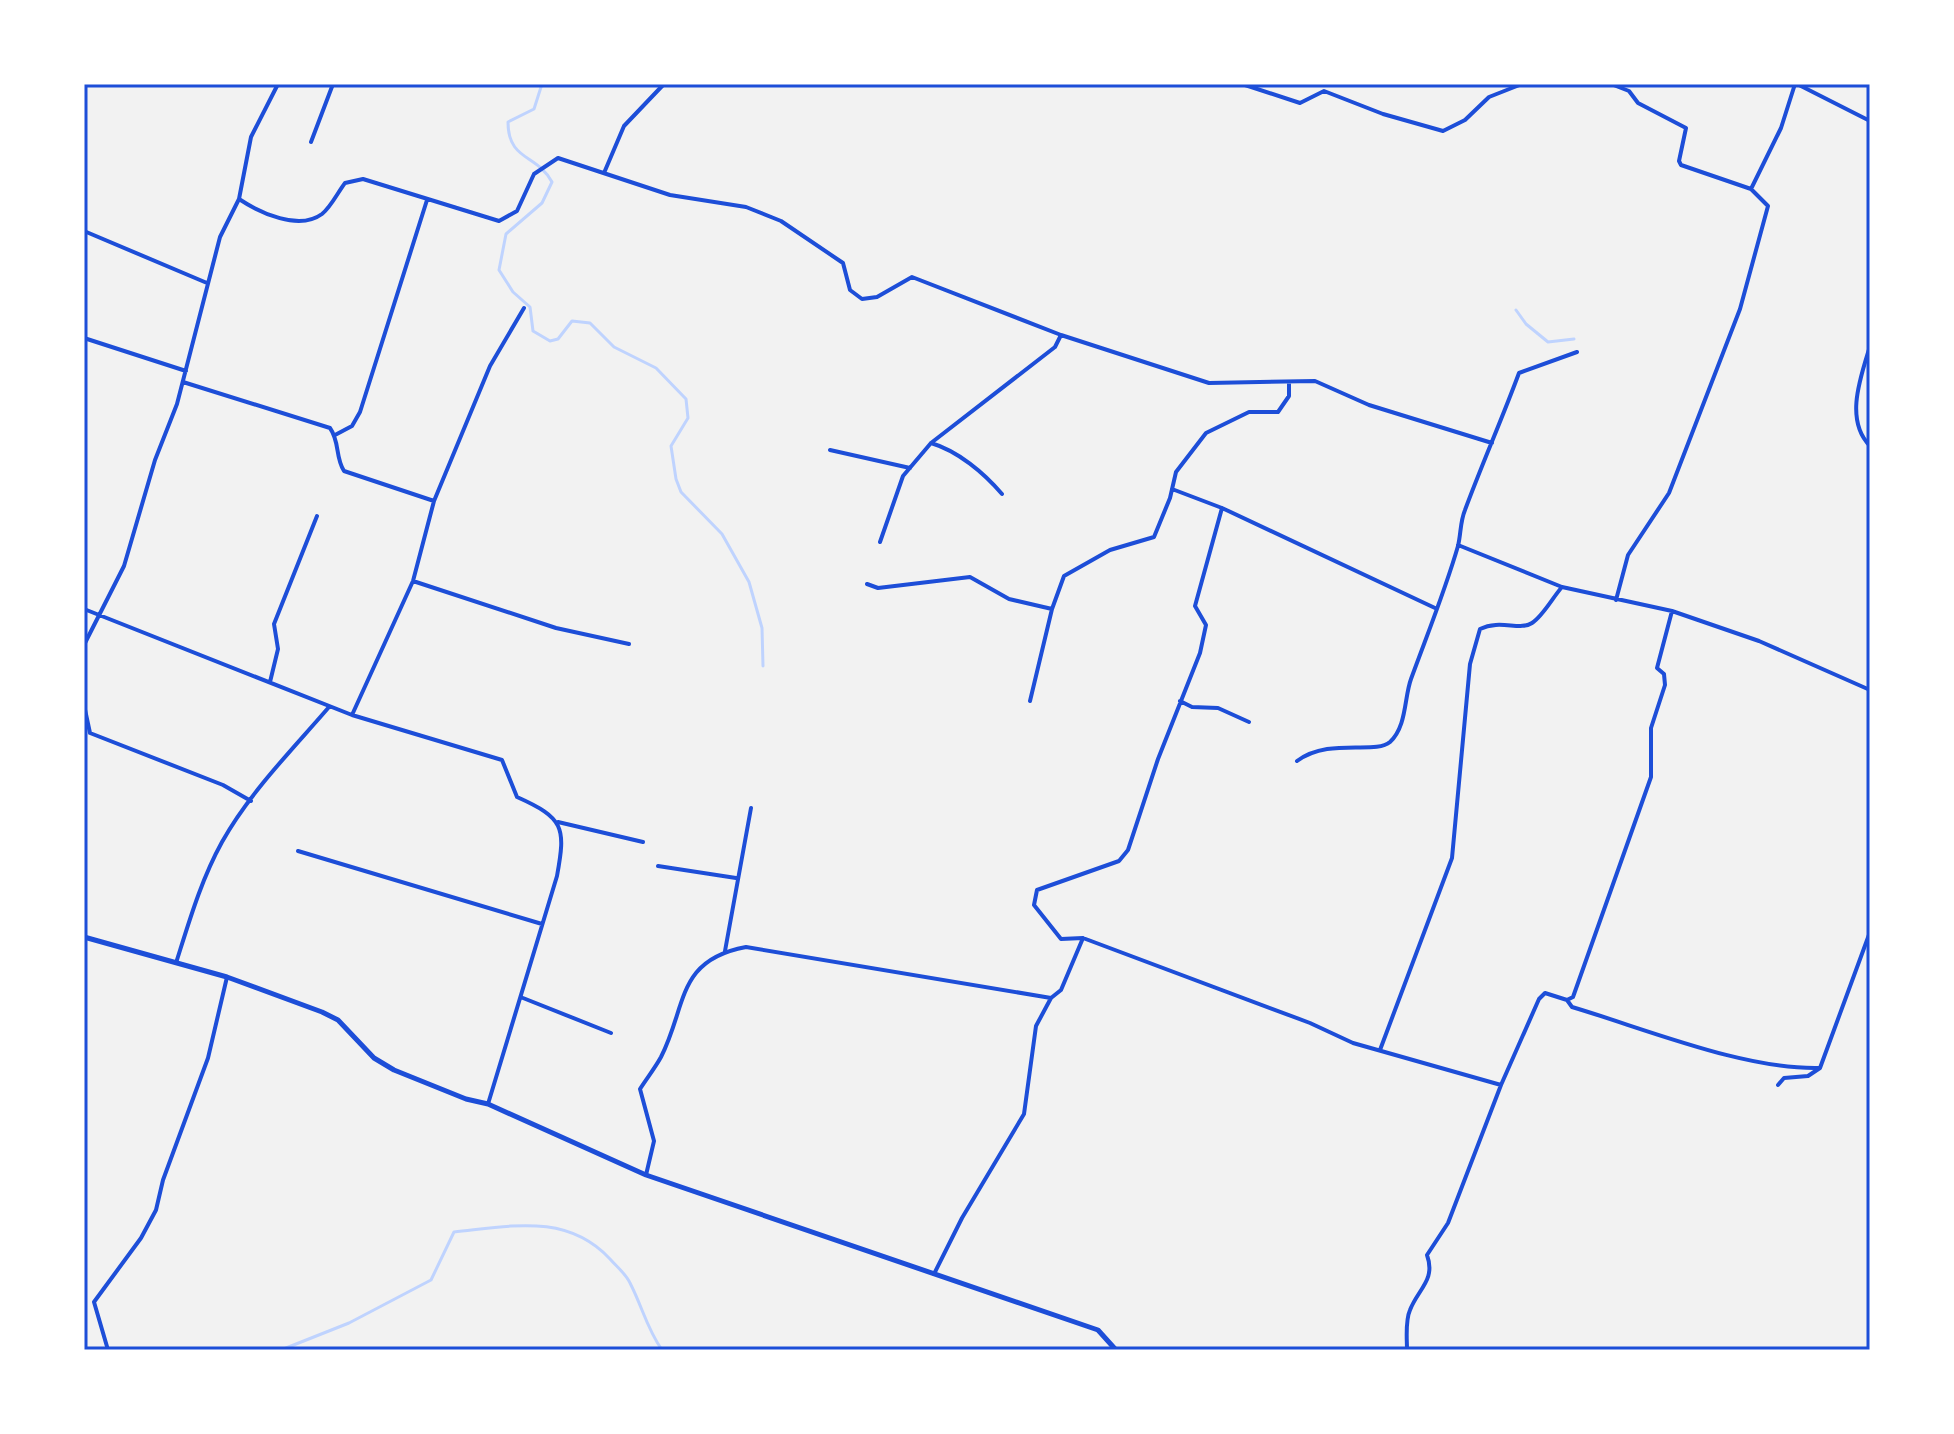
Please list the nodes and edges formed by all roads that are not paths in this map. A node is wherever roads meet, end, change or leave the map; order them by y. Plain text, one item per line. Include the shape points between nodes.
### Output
1 (278, 84) edge
2 (333, 84) edge
3 (664, 84) edge
4 (1242, 84) edge
5 (1522, 84) edge
6 (1611, 84) edge
7 (1796, 84) edge
8 (1870, 121) edge
9 (311, 142) dead end
10 (604, 173) junction
11 (1751, 189) junction
12 (239, 199) junction
13 (427, 200) junction
14 (84, 231) edge
15 (207, 283) junction
16 (524, 308) dead end
17 (1061, 335) junction
18 (84, 338) edge
19 (1870, 346) edge
20 (1577, 352) dead end
21 (186, 371) junction
22 (183, 382) junction
23 (1289, 383) junction
24 (335, 435) junction
25 (931, 443) junction
26 (1492, 443) junction
27 (1870, 446) edge
28 (830, 450) dead end
29 (910, 468) junction
30 (1172, 489) junction
31 (1002, 494) dead end
32 (434, 501) junction
33 (1222, 508) junction
34 (317, 516) dead end
35 (880, 542) dead end
36 (1458, 545) junction
37 (413, 581) junction
38 (867, 584) dead end
39 (1562, 587) junction
40 (1616, 600) junction
41 (1435, 608) junction
42 (84, 609) edge
43 (1052, 609) junction
44 (1672, 611) junction
45 (102, 616) junction
46 (629, 644) dead end
47 (84, 645) edge
48 (270, 682) junction
49 (1870, 690) edge
50 (1030, 701) dead end
51 (1180, 701) junction
52 (84, 705) edge
53 (329, 707) junction
54 (352, 715) junction
55 (1249, 722) dead end
56 (86, 729) edge
57 (1297, 761) dead end
58 (251, 801) junction
59 (751, 808) dead end
60 (558, 822) junction
61 (643, 842) dead end
62 (298, 851) dead end
63 (658, 866) dead end
64 (736, 878) junction
65 (542, 924) junction
66 (1870, 935) edge
67 (84, 937) edge
68 (1083, 938) junction
69 (725, 951) junction
70 (175, 965) junction
71 (227, 977) junction
72 (523, 998) junction
73 (1051, 998) junction
74 (1567, 1000) junction
75 (611, 1033) dead end
76 (1380, 1050) junction
77 (1820, 1068) junction
78 (1501, 1085) junction
79 (1778, 1085) dead end
80 (488, 1104) junction
81 (646, 1175) junction
82 (934, 1274) junction
83 (108, 1350) edge
84 (1116, 1350) edge
85 (1407, 1350) edge

1 - 12 street via 251,137
2 - 9 street
3 - 10 street via 624,126
4 - 5 street via 1300,103 1324,91 1443,131 1465,120 1489,97
6 - 11 street via 1686,128 1681,165
7 - 8 street
7 - 11 street
10 - 13 street via 558,158 534,174 517,211 499,221
10 - 17 street via 670,195 746,207 781,221 843,263 850,290 862,299 877,297 912,277
11 - 40 street via 1768,206 1740,309 1669,493 1628,555
12 - 13 street via 254,210 302,222 323,213 345,183 363,179
12 - 15 street via 220,237
13 - 24 street via 360,412 352,426
14 - 15 street
15 - 21 street
16 - 32 street via 490,366
17 - 23 street via 1209,383
17 - 25 street via 1055,347
18 - 21 street
19 - 27 street via 1857,388 1857,420
20 - 26 street via 1519,373
21 - 22 street
22 - 24 street via 280,410 330,428
22 - 45 street via 124,566
23 - 26 street via 1315,381 1369,405
23 - 30 street via 1289,396 1278,412 1249,412 1206,433 1176,472
24 - 32 street via 344,471
25 - 29 street
25 - 31 street via 986,476
26 - 36 street via 1463,514
28 - 29 street
29 - 35 street
30 - 33 street
30 - 43 street via 1154,537 1110,550 1064,576
32 - 37 street
33 - 41 street
33 - 51 street via 1195,606 1206,625 1203,639
34 - 48 street via 274,624 278,649
36 - 39 street
36 - 41 street
37 - 46 street via 556,628
37 - 54 street
38 - 43 street via 878,588 970,577 1009,599
39 - 40 street
39 - 76 street via 1532,623 1494,622 1480,629 1470,664 1452,858
40 - 44 street
41 - 57 street via 1404,714 1390,741 1379,747 1330,746
42 - 45 street
43 - 50 street
44 - 49 street via 1759,641
44 - 74 street via 1657,668 1665,685 1651,728 1651,777 1573,997
45 - 47 street
45 - 48 street
48 - 53 street
51 - 55 street via 1218,708
51 - 68 street via 1128,850 1119,861 1037,890 1034,905 1061,939
52 - 56 street
53 - 54 street
53 - 58 street
54 - 60 street via 502,760 517,797
56 - 58 street
58 - 70 street via 223,842
59 - 64 street
60 - 61 street
60 - 65 street via 564,839
62 - 65 street
63 - 64 street
64 - 69 street
65 - 72 street
66 - 77 street
67 - 70 street
68 - 73 street via 1061,990
68 - 76 street
69 - 73 street via 746,947
69 - 81 street via 689,979 661,1057 640,1089 654,1141
70 - 71 street
71 - 80 street via 338,1020 374,1058 394,1070
71 - 83 street via 208,1058 156,1210 94,1302
72 - 75 street
72 - 80 street
73 - 82 street via 1036,1026 1024,1114
74 - 77 street via 1572,1007 1737,1056 1788,1069
74 - 78 street via 1545,993 1539,999
76 - 78 street
77 - 79 street via 1808,1076 1784,1078
78 - 85 street via 1448,1223 1427,1255 1431,1268 1409,1311
80 - 81 street
81 - 82 street
82 - 84 street via 1098,1330

